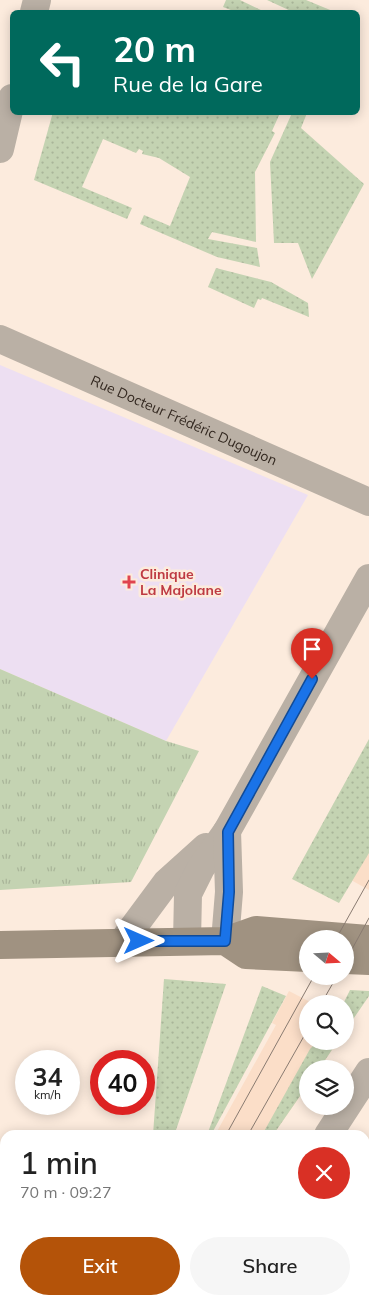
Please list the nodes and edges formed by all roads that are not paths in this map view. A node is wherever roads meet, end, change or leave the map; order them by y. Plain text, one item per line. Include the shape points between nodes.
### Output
1 (10, 106) edge
2 (0, 149) edge
3 (0, 339) edge
4 (369, 502) edge
5 (369, 578) edge
6 (228, 832) junction
7 (369, 939) edge
8 (123, 941) junction
9 (187, 941) junction
10 (225, 941) junction
11 (0, 945) edge
12 (299, 958) edge
13 (354, 960) edge
14 (369, 961) edge
15 (369, 1072) edge
16 (331, 1130) edge

1 - 2 street
3 - 4 street, Rue Docteur Frédéric Dugoujon
5 - 6 street
6 - 8 street via 195,855 166,883
6 - 9 street via 200,868 188,894
6 - 10 street via 229,892
7 - 10 street via 256,930
8 - 9 street
8 - 11 street
9 - 10 street
10 - 12 street via 246,955
13 - 14 street
15 - 16 street

